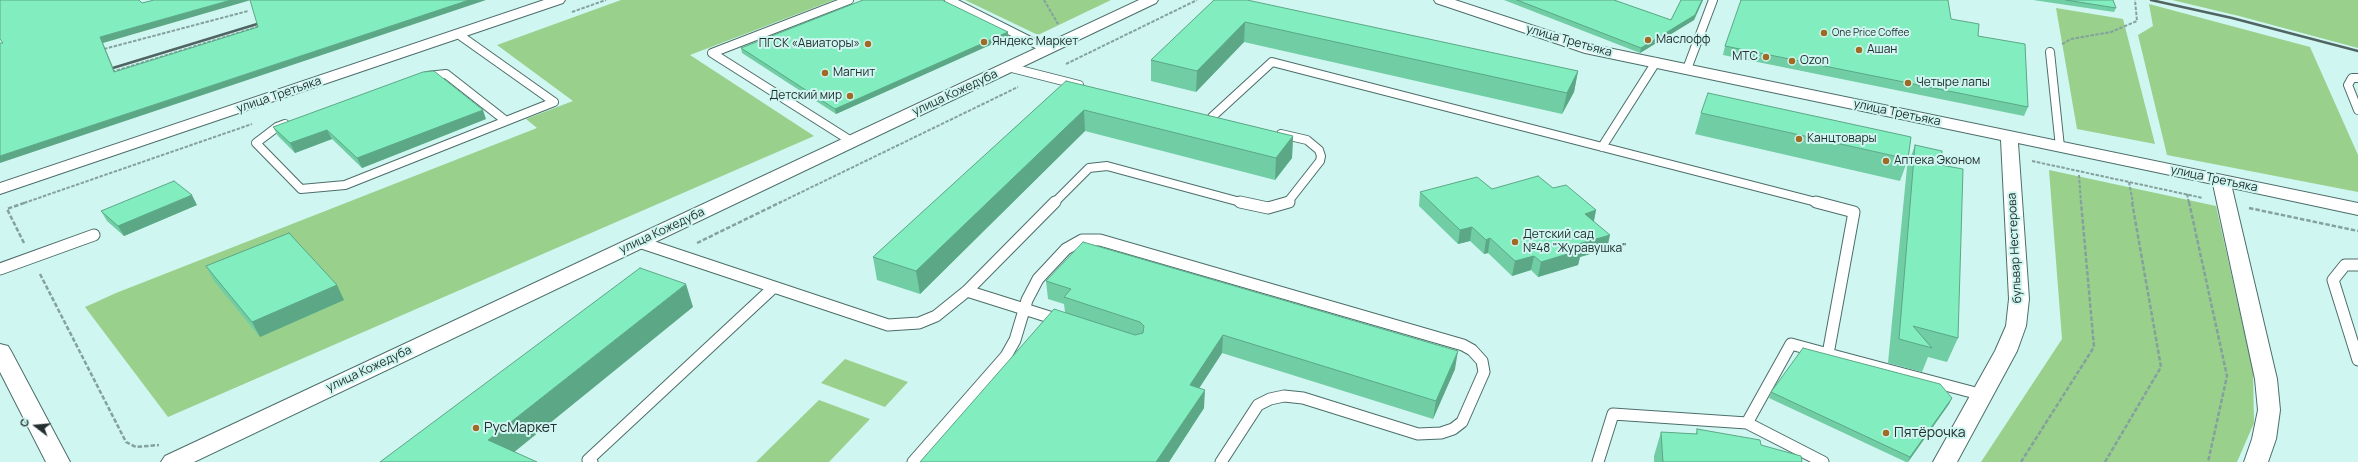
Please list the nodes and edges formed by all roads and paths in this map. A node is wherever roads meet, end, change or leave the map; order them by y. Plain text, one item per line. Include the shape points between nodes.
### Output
1 (558, 0) edge
2 (850, 0) edge
3 (949, 0) edge
4 (1044, 0) edge
5 (1151, 0) edge
6 (1197, 0) edge
7 (1441, 0) edge
8 (1713, 0) edge
9 (2135, 0) edge
10 (248, 11) dead end
11 (266, 24) edge
12 (458, 34) junction
13 (1040, 46) junction
14 (102, 50) edge
15 (2050, 52) joint
16 (1656, 62) junction
17 (1008, 67) junction
18 (1687, 69) junction
19 (106, 73) edge
20 (1042, 76) junction
21 (2358, 78) edge
22 (414, 79) edge
23 (1088, 87) edge
24 (2358, 110) edge
25 (506, 121) junction
26 (1226, 121) edge
27 (258, 122) dead end
28 (291, 122) edge
29 (1270, 131) edge
30 (2009, 136) junction
31 (851, 141) junction
32 (1602, 147) junction
33 (2060, 147) junction
34 (2010, 156) junction
35 (2079, 175) dead end
36 (2221, 181) junction
37 (2129, 182) junction
38 (0, 189) edge
39 (2187, 194) junction
40 (2226, 203) junction
41 (2358, 209) edge
42 (2358, 231) edge
43 (94, 235) dead end
44 (639, 242) junction
45 (674, 254) junction
46 (32, 258) junction
47 (2358, 265) edge
48 (0, 269) edge
49 (774, 287) junction
50 (967, 291) junction
51 (1024, 309) junction
52 (1069, 324) edge
53 (0, 351) edge
54 (1828, 354) junction
55 (2358, 360) edge
56 (1983, 395) junction
57 (1747, 423) junction
58 (164, 442) dead end
59 (58, 462) edge
60 (173, 462) edge
61 (592, 462) edge
62 (913, 462) edge
63 (1221, 462) edge
64 (1598, 462) edge
65 (1823, 462) edge
66 (1945, 462) edge
67 (2021, 462) edge
68 (2106, 462) edge
69 (2208, 462) edge
70 (2256, 462) edge

1 - 12 street, улица Третьяка
2 - 31 lane via 712,53
3 - 13 lane
4 - 13 path via 1061,29
5 - 13 street, улица Кожедуба
6 - 20 path
7 - 16 street, улица Третьяка via 1585,48
8 - 18 lane
9 - 15 path via 2137,21 2111,32 2070,39
10 - 14 path
11 - 19 path
12 - 25 lane via 554,102
12 - 38 street, улица Третьяка
13 - 17 street, улица Кожедуба
15 - 33 lane
16 - 18 street, улица Третьяка
16 - 32 lane
17 - 20 lane
17 - 31 street, улица Кожедуба
18 - 30 street, улица Третьяка
20 - 23 lane
20 - 45 path
21 - 24 lane via 2352,78 2348,85
22 - 25 lane via 446,74
25 - 28 lane via 345,185 301,189 256,143 276,127
26 - 32 lane via 1208,116 1272,62
27 - 46 path via 7,209
29 - 50 lane via 1307,140 1319,150 1321,156 1320,161 1288,203 1268,208 1108,166 1094,166 1083,172
30 - 33 street, улица Третьяка
30 - 34 street, бульвар Нестерова
31 - 44 street, улица Кожедуба
32 - 54 lane via 1854,212
33 - 36 street, улица Третьяка
34 - 37 path
34 - 56 street, бульвар Нестерова via 2018,306 2016,326
35 - 67 path via 2094,347
36 - 40 street
36 - 41 street, улица Третьяка
37 - 39 path
37 - 68 path via 2161,367
39 - 40 path
39 - 69 path via 2227,376
40 - 42 path
40 - 70 street via 2266,379 2269,410 2264,439
43 - 46 lane
44 - 45 lane
44 - 60 street, улица Кожедуба
45 - 49 lane
46 - 48 lane
46 - 58 path via 126,442 136,447
47 - 55 lane via 2345,265 2333,280
49 - 50 lane via 888,325 919,323 936,316
49 - 61 lane via 588,460
50 - 51 lane
51 - 52 lane
51 - 62 lane via 1018,333 1006,356
51 - 63 lane via 1038,279 1066,248 1082,240 1100,240 1463,345 1478,355 1484,366 1484,372 1462,422 1453,429 1441,433 1418,434 1302,398 1284,396 1258,405
53 - 59 street
54 - 56 lane
54 - 57 lane via 1791,344
56 - 66 street, бульвар Нестерова
57 - 64 lane via 1613,414
57 - 65 lane

